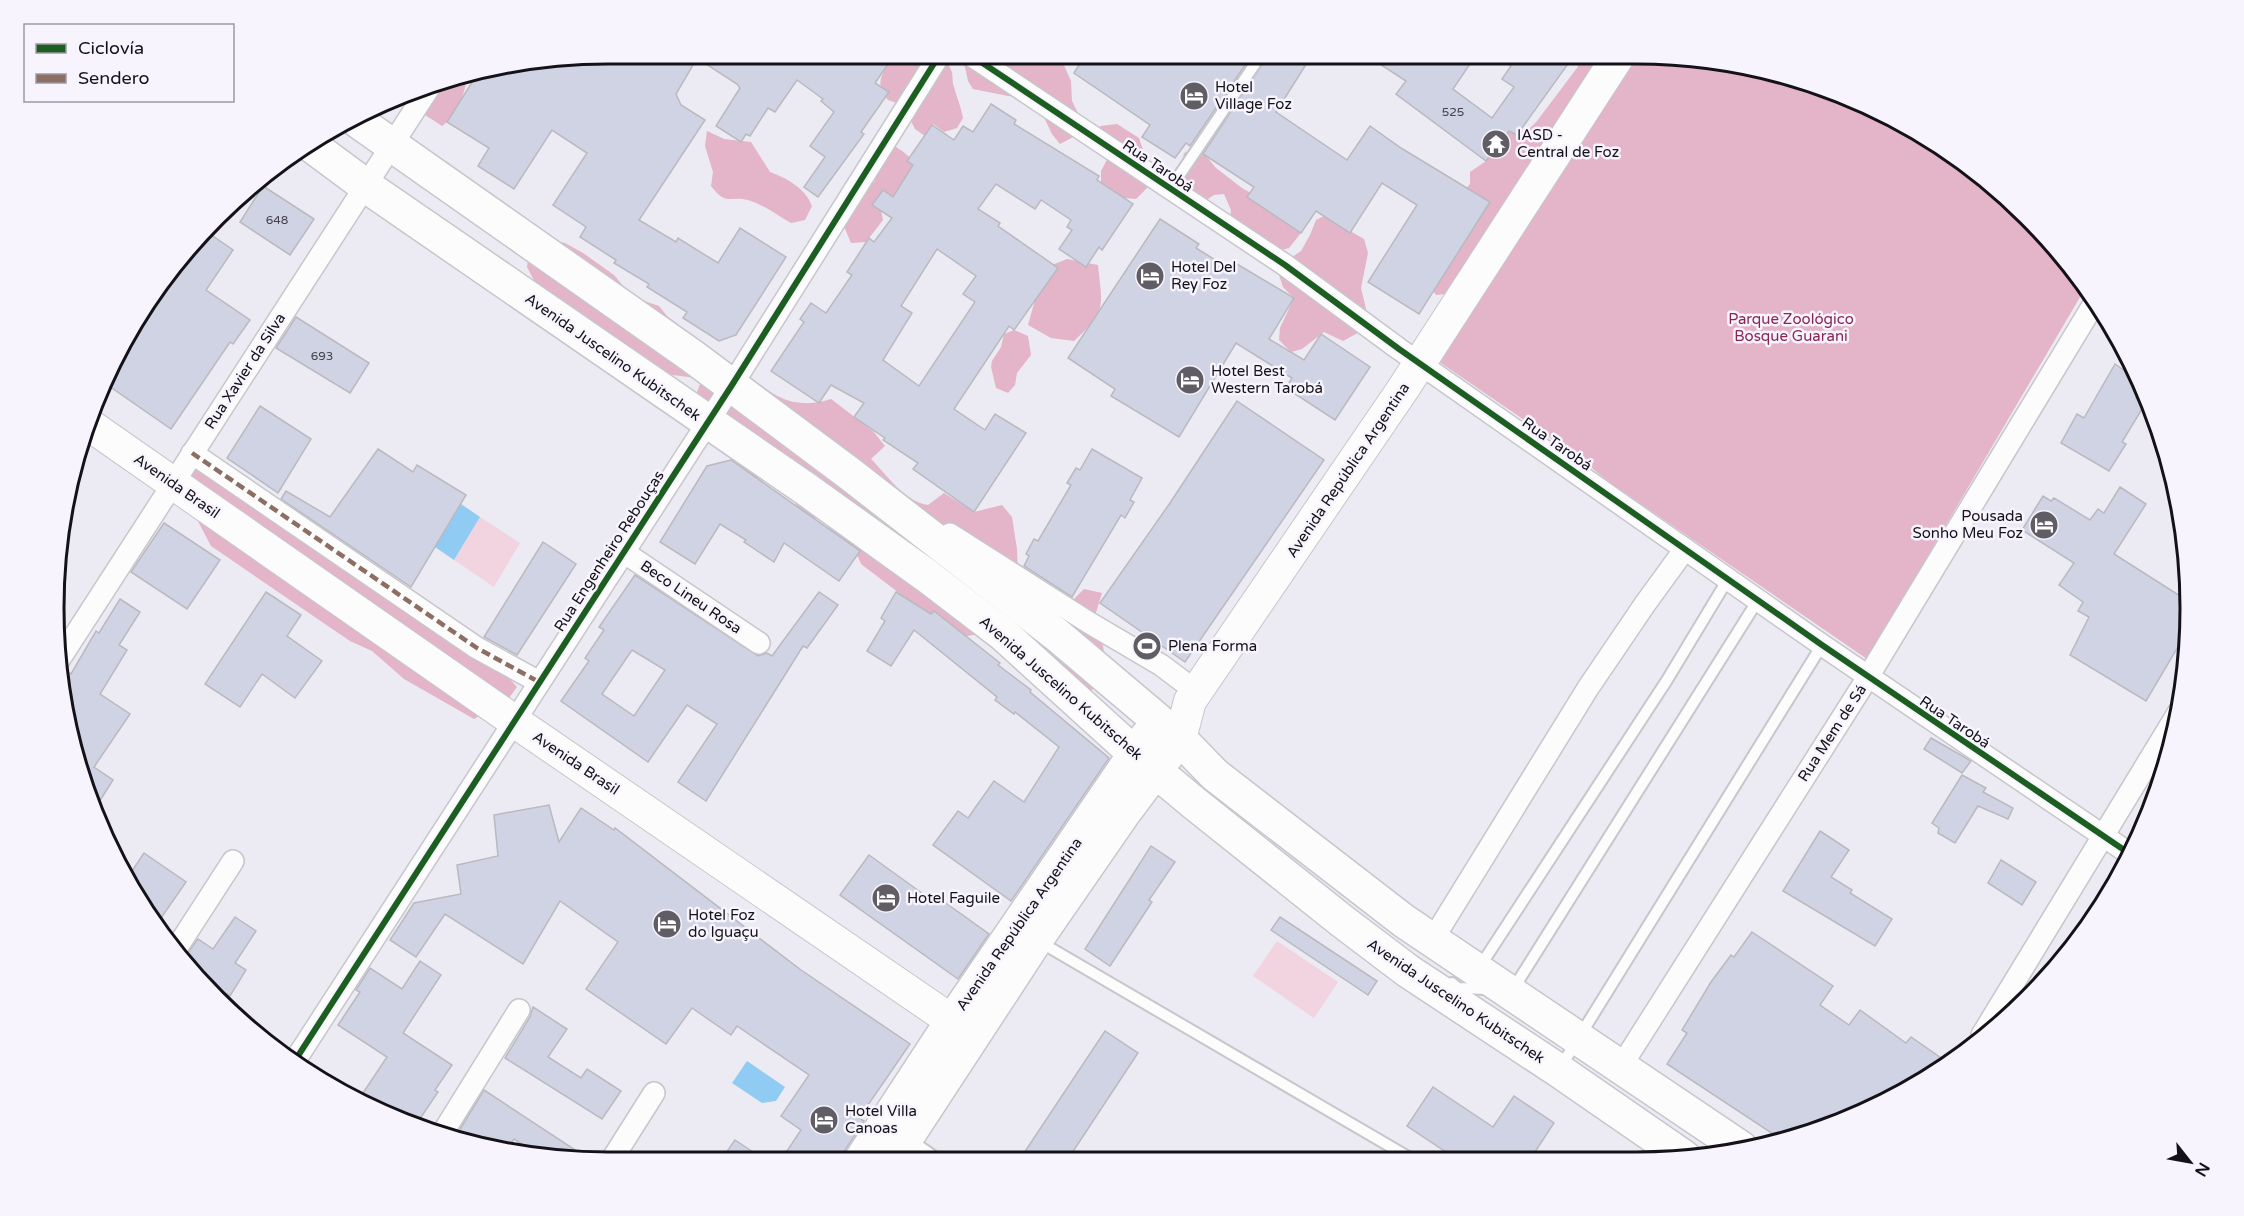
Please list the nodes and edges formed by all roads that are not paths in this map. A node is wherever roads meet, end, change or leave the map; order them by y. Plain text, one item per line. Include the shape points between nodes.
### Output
1 (934, 64) edge
2 (984, 64) edge
3 (1255, 64) edge
4 (1613, 64) edge
5 (423, 97) edge
6 (362, 124) edge
7 (393, 144) junction
8 (317, 149) edge
9 (366, 186) junction
10 (1170, 189) junction
11 (2090, 310) edge
12 (1419, 363) junction
13 (732, 385) junction
14 (706, 422) junction
15 (95, 429) edge
16 (192, 453) junction
17 (850, 474) junction
18 (173, 483) junction
19 (1685, 549) junction
20 (622, 551) junction
21 (1728, 579) junction
22 (1758, 600) junction
23 (759, 643) dead end
24 (1822, 645) junction
25 (66, 649) edge
26 (1868, 677) junction
27 (539, 682) junction
28 (1194, 696) junction
29 (514, 721) junction
30 (1169, 730) junction
31 (2164, 736) edge
32 (1144, 762) junction
33 (2103, 836) junction
34 (2122, 849) edge
35 (233, 861) dead end
36 (1342, 921) junction
37 (1373, 929) dead end
38 (1433, 939) junction
39 (1036, 940) junction
40 (180, 943) edge
41 (1439, 975) dead end
42 (1472, 979) junction
43 (1512, 992) junction
44 (519, 1010) dead end
45 (1992, 1019) edge
46 (963, 1028) junction
47 (1579, 1038) junction
48 (299, 1055) edge
49 (1620, 1068) junction
50 (1558, 1071) junction
51 (654, 1093) dead end
52 (446, 1127) edge
53 (1732, 1143) edge
54 (899, 1149) edge
55 (1674, 1150) edge
56 (617, 1152) edge
57 (867, 1152) edge
58 (1400, 1152) edge

1 - 13 street, Rua Engenheiro Rebouças
2 - 10 street, Rua Tarobá
3 - 10 lane
4 - 12 street, Avenida República Argentina
5 - 7 street, Rua Xavier da Silva
6 - 7 main road
7 - 9 street, Rua Xavier da Silva
7 - 13 main road
8 - 9 main road, Avenida Juscelino Kubitschek
9 - 14 main road, Avenida Juscelino Kubitschek
9 - 16 street, Rua Xavier da Silva
10 - 12 street, Rua Tarobá via 1285,265
11 - 26 street, Rua Mem de Sá
12 - 19 street, Rua Tarobá
12 - 28 street, Avenida República Argentina
13 - 14 street, Rua Engenheiro Rebouças
13 - 17 main road
14 - 20 street, Rua Engenheiro Rebouças
14 - 32 main road, Avenida Juscelino Kubitschek via 806,489 1004,635
15 - 18 street, Avenida Brasil
16 - 18 street, Rua Xavier da Silva
16 - 27 street via 477,648
17 - 28 street via 1161,665
17 - 30 main road via 1057,635
18 - 25 street, Rua Xavier da Silva
18 - 29 street, Avenida Brasil
19 - 21 street, Rua Tarobá
19 - 38 street via 1588,688
20 - 23 street, Beco Lineu Rosa
20 - 27 street, Rua Engenheiro Rebouças
21 - 22 street, Rua Tarobá
21 - 42 lane via 1667,680
22 - 24 street, Rua Tarobá
22 - 43 lane
24 - 26 street, Rua Tarobá
24 - 47 lane
26 - 33 street, Rua Tarobá
26 - 49 street, Rua Mem de Sá
27 - 29 street, Rua Engenheiro Rebouças
28 - 30 street, Avenida República Argentina
29 - 46 street, Avenida Brasil
29 - 48 street, Rua Engenheiro Rebouças
30 - 32 main road, Avenida República Argentina
30 - 38 main road via 1215,775 1368,894
31 - 33 street
32 - 36 main road, Avenida Juscelino Kubitschek
32 - 39 main road, Avenida República Argentina
32 - 46 main road, Avenida República Argentina via 1099,808
33 - 34 street, Rua Tarobá
33 - 45 street
35 - 40 street
36 - 37 lane
36 - 50 main road, Avenida Juscelino Kubitschek via 1408,971
38 - 42 main road
39 - 46 main road, Avenida República Argentina
39 - 58 lane
41 - 42 lane via 1458,988
42 - 43 main road
43 - 47 main road
44 - 52 street
46 - 54 main road, Avenida República Argentina
46 - 57 main road, Avenida República Argentina
47 - 49 main road
47 - 50 lane
49 - 53 main road
50 - 55 main road, Avenida Juscelino Kubitschek
51 - 56 street

